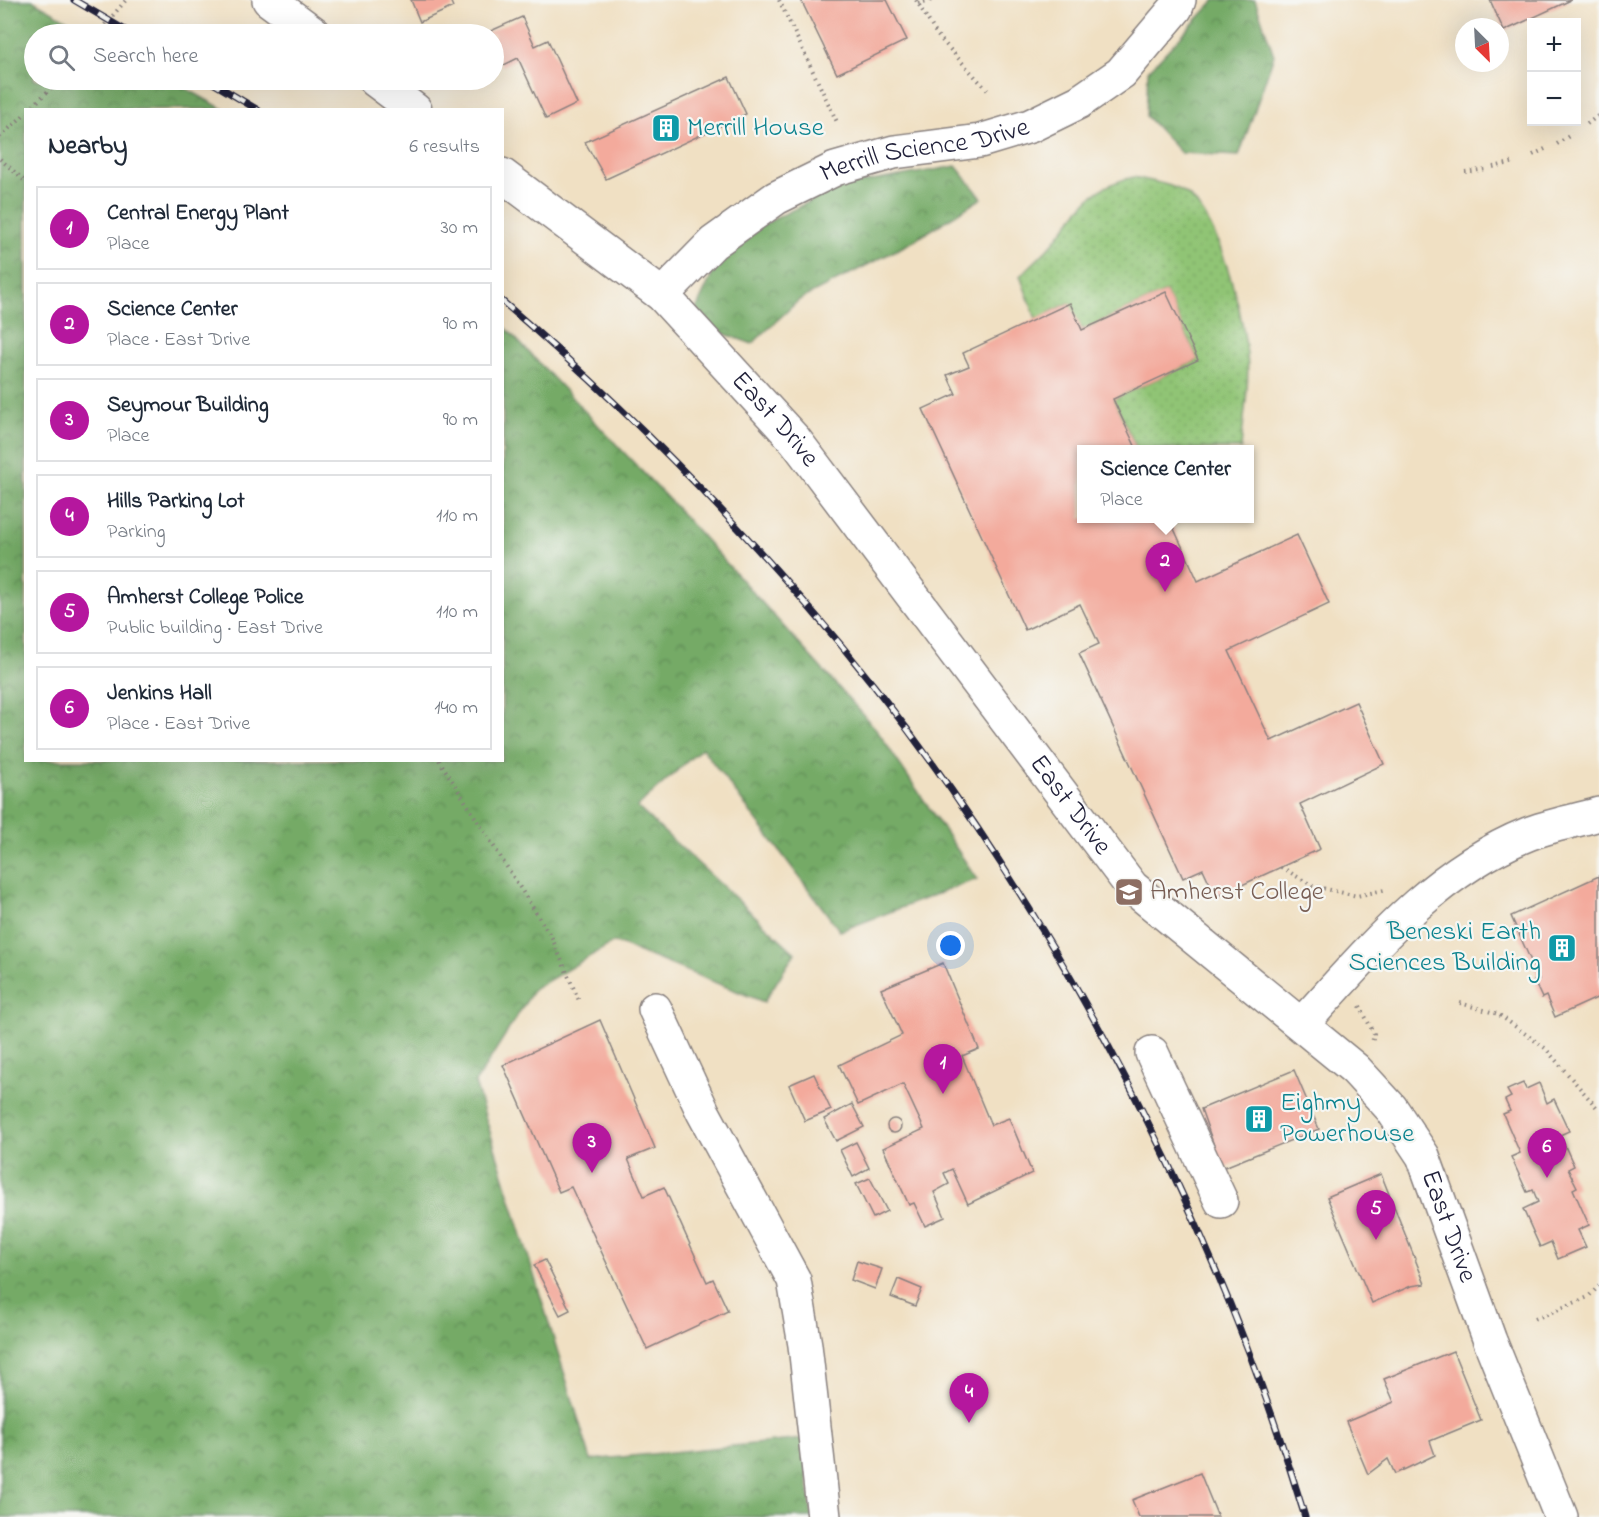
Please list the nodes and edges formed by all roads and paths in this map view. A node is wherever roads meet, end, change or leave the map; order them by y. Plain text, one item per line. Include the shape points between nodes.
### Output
1 (126, 0) edge
2 (269, 0) edge
3 (779, 0) edge
4 (933, 0) edge
5 (1179, 0) edge
6 (917, 1) edge
7 (106, 24) edge
8 (301, 24) edge
9 (49, 90) edge
10 (388, 90) edge
11 (989, 92) dead end
12 (31, 108) edge
13 (412, 108) edge
14 (24, 115) edge
15 (1599, 115) edge
16 (838, 124) dead end
17 (1587, 124) dead end
18 (1572, 135) dead end
19 (0, 137) edge
20 (1557, 144) dead end
21 (1550, 147) dead end
22 (1533, 155) dead end
23 (0, 159) edge
24 (1515, 162) dead end
25 (1493, 167) dead end
26 (1487, 169) dead end
27 (1465, 172) dead end
28 (504, 176) edge
29 (24, 180) edge
30 (662, 295) junction
31 (440, 762) edge
32 (1599, 814) edge
33 (1281, 867) dead end
34 (1390, 888) dead end
35 (1358, 1002) dead end
36 (580, 1003) dead end
37 (1460, 1003) dead end
38 (655, 1009) dead end
39 (1302, 1024) junction
40 (1152, 1053) dead end
41 (1367, 1053) dead end
42 (1599, 1110) edge
43 (1221, 1201) dead end
44 (1599, 1286) edge
45 (1535, 1319) dead end
46 (824, 1517) edge
47 (1561, 1517) edge

1 - 7 path
2 - 8 street
3 - 16 path
4 - 6 path
5 - 30 street, Merrill Science Drive via 1120,73 1079,102 1030,126 980,141 894,152 835,169 776,198 712,243
6 - 11 path via 937,35
9 - 12 path
10 - 13 street
14 - 19 path
15 - 17 path
18 - 20 path
21 - 22 path
23 - 29 path
24 - 25 path
26 - 27 path
28 - 30 street, East Drive
30 - 39 street, East Drive via 795,440 1132,887
31 - 36 path via 552,938
32 - 39 street via 1528,834 1455,873 1406,911
33 - 34 path via 1313,886 1357,896
35 - 41 path via 1374,1034
37 - 42 path via 1498,1014 1545,1048
38 - 46 street via 703,1112 794,1280
39 - 47 street, East Drive via 1355,1069 1384,1100 1423,1156 1490,1341
40 - 43 street
44 - 45 path via 1588,1297

